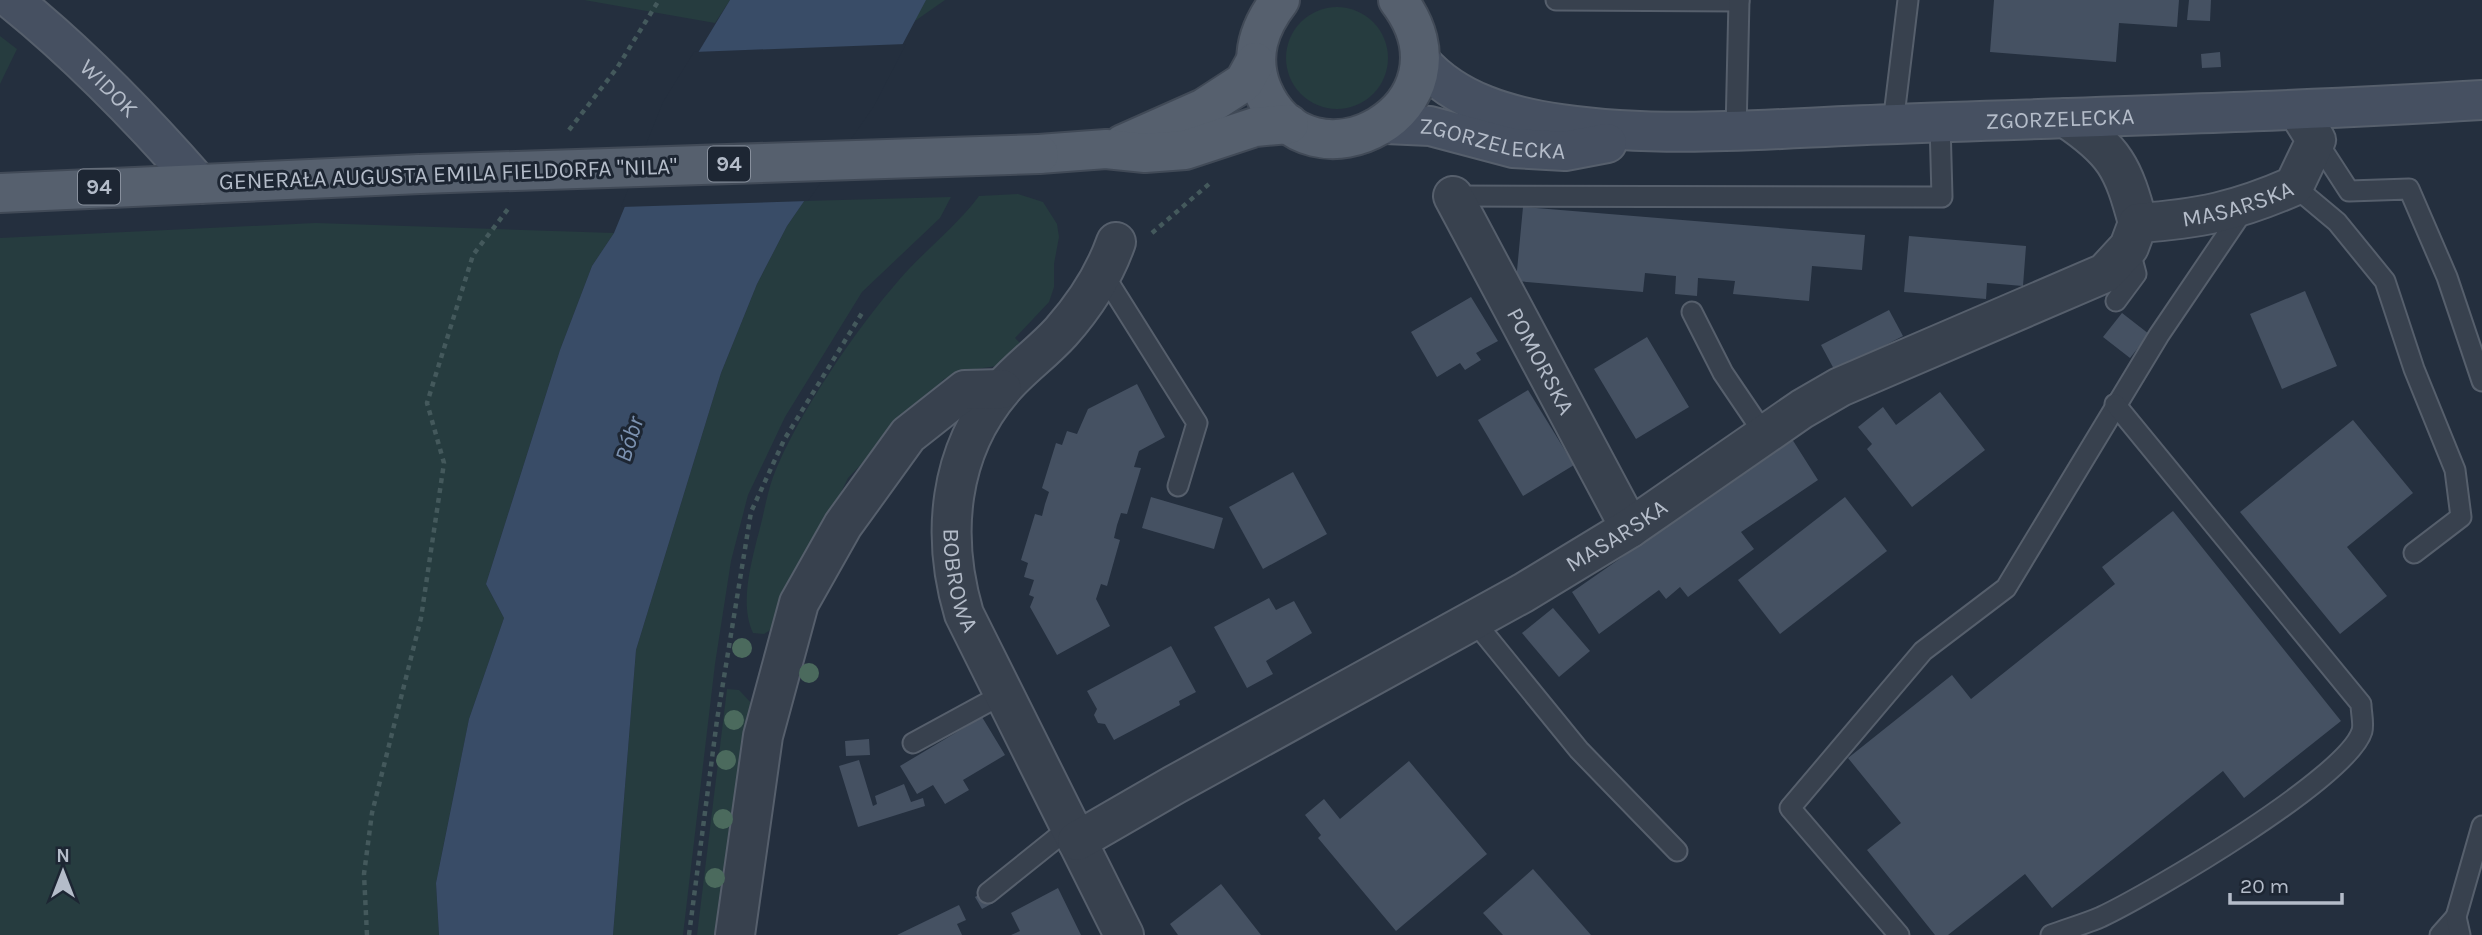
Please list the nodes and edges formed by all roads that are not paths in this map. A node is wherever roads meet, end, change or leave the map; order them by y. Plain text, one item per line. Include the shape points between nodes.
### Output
1 (12, 0) edge
2 (1280, 0) edge
3 (1398, 0) edge
4 (1556, 0) edge
5 (1739, 0) edge
6 (1908, 0) edge
7 (1255, 62) junction
8 (1421, 62) junction
9 (2482, 100) edge
10 (2066, 118) junction
11 (1940, 122) junction
12 (1289, 124) junction
13 (1385, 124) junction
14 (1893, 124) junction
15 (2307, 126) junction
16 (1736, 131) junction
17 (1640, 133) junction
18 (1106, 149) junction
19 (199, 184) junction
20 (2294, 186) junction
21 (0, 193) edge
22 (1453, 196) joint
23 (2246, 207) junction
24 (2134, 235) junction
25 (1110, 258) joint
26 (2116, 301) dead end
27 (1692, 312) dead end
28 (2482, 381) edge
29 (1002, 388) junction
30 (2115, 404) junction
31 (1765, 435) junction
32 (1178, 486) dead end
33 (1630, 528) junction
34 (2414, 553) dead end
35 (1474, 621) junction
36 (1003, 694) junction
37 (913, 743) dead end
38 (2482, 826) edge
39 (1073, 834) junction
40 (1677, 851) dead end
41 (988, 893) dead end
42 (2458, 926) edge
43 (735, 935) edge
44 (1124, 935) edge
45 (1899, 935) edge
46 (2051, 935) edge
47 (2440, 935) edge

1 - 19 street, WIDOK via 156,136
2 - 7 main road, 94 via 1266,18
3 - 8 main road, 94 via 1418,36
4 - 5 lane
5 - 16 lane
6 - 14 lane
7 - 12 main road, 94 via 1266,97
7 - 18 main road, GENERAŁA AUGUSTA EMILA FIELDORFA "NILA" / 94 via 1244,82 1204,107 1146,136
8 - 13 main road, 94 via 1411,96
8 - 17 street, ZGORZELECKA via 1472,101 1563,124
9 - 15 street, ZGORZELECKA
10 - 11 street, ZGORZELECKA
10 - 15 street, ZGORZELECKA
10 - 24 street via 2098,139 2118,163
11 - 14 street, ZGORZELECKA
11 - 22 lane via 1941,197
12 - 13 main road, 94 via 1331,139 1354,138
12 - 18 main road, GENERAŁA AUGUSTA EMILA FIELDORFA "NILA" / 94 via 1255,127 1185,150 1145,153
13 - 17 street, ZGORZELECKA via 1430,126 1513,148 1565,151
14 - 16 street, ZGORZELECKA
15 - 20 street, MASARSKA
15 - 28 lane via 2349,191 2409,189 2447,277
16 - 17 street, ZGORZELECKA
18 - 19 main road, GENERAŁA AUGUSTA EMILA FIELDORFA "NILA" / 94, bridge
19 - 21 main road, GENERAŁA AUGUSTA EMILA FIELDORFA "NILA" / 94
20 - 23 street, MASARSKA
20 - 34 lane via 2337,222 2385,281 2455,470 2461,517
22 - 33 street, POMORSKA
23 - 24 street, MASARSKA
23 - 30 lane
24 - 26 lane via 2136,274
24 - 31 street, MASARSKA via 2105,273 1840,387
25 - 29 street, BOBROWA via 1060,332
25 - 32 lane via 1198,423
27 - 31 lane via 1723,373
29 - 36 street, BOBROWA via 967,442 954,488 950,537 954,580 964,614
29 - 43 street via 965,390 908,435 843,525 799,603 763,736
30 - 45 lane via 2006,588 1923,652 1790,808
30 - 46 lane via 2361,704 2362,731 2342,760 2277,812 2112,911
31 - 33 street, MASARSKA
33 - 35 street, MASARSKA
35 - 39 street, MASARSKA via 1174,785
35 - 40 lane via 1579,750
36 - 37 lane
36 - 39 street, BOBROWA
38 - 42 lane
39 - 41 lane
39 - 44 street, BOBROWA
42 - 47 lane

